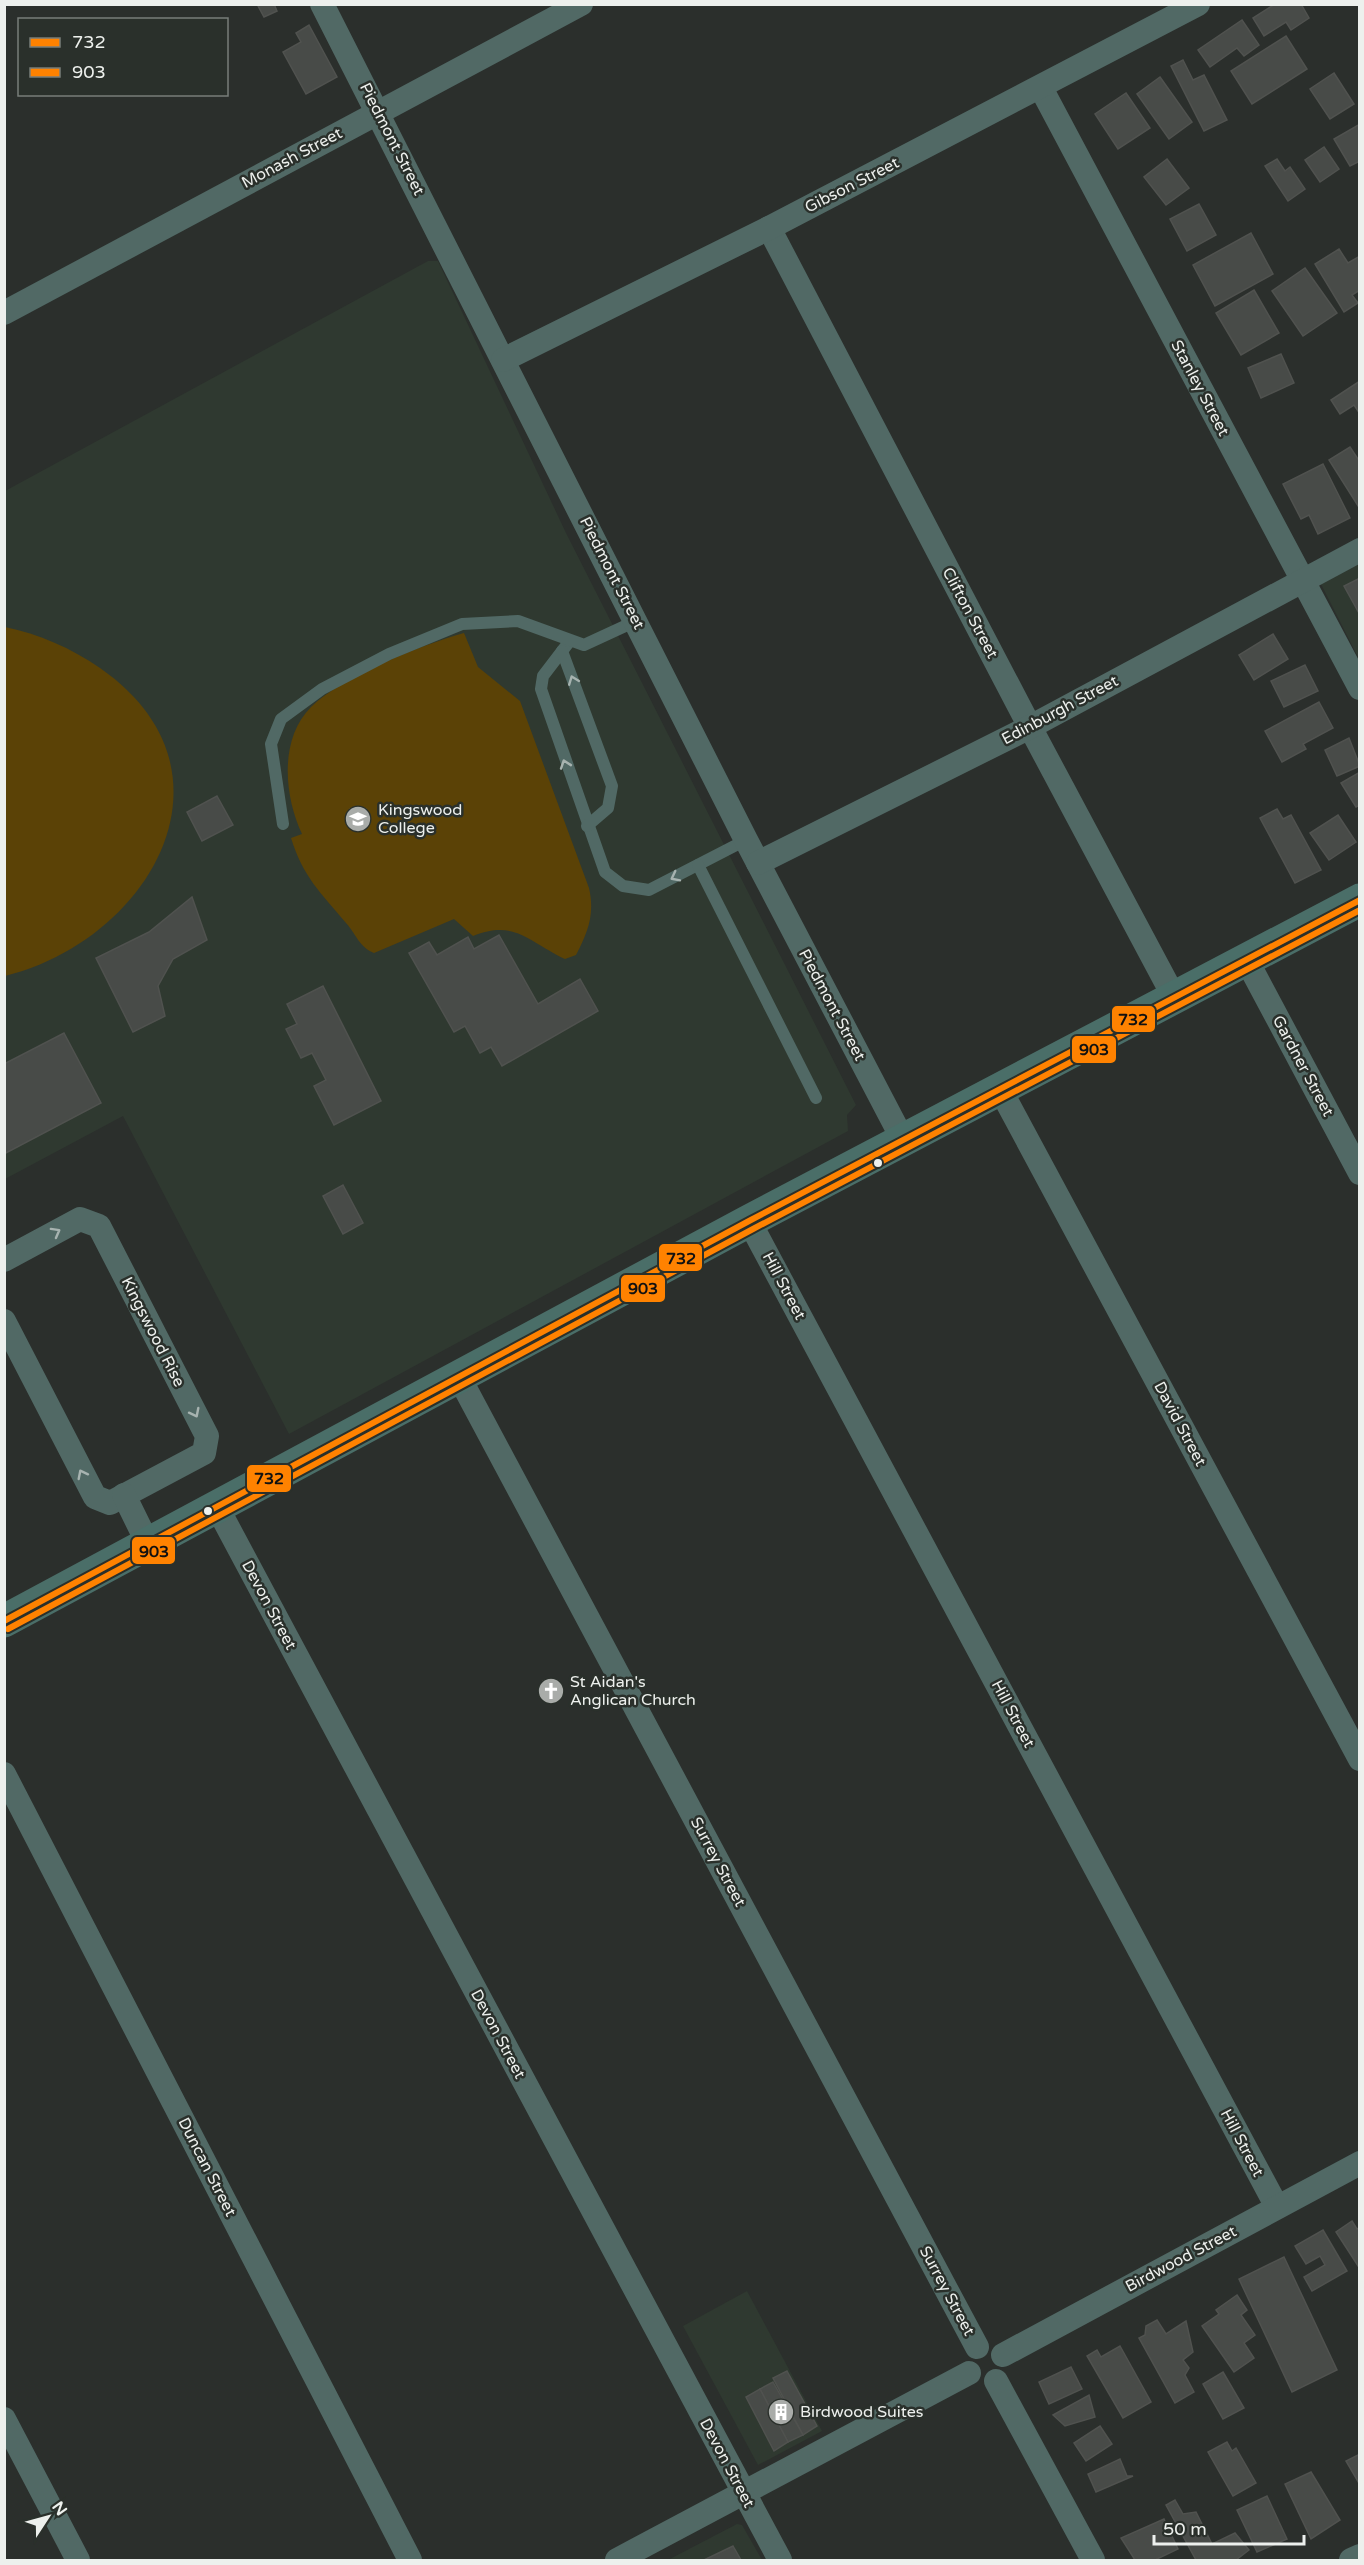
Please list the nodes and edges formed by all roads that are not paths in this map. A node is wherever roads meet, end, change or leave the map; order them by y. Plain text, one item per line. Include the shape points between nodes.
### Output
1 (322, 4) edge
2 (581, 4) edge
3 (1198, 4) edge
4 (1041, 88) junction
5 (378, 112) junction
6 (769, 228) junction
7 (4, 313) edge
8 (503, 360) junction
9 (1359, 549) edge
10 (1302, 580) junction
11 (636, 621) junction
12 (566, 646) junction
13 (1359, 688) edge
14 (1029, 727) junction
15 (283, 824) dead end
16 (587, 826) junction
17 (746, 840) junction
18 (758, 863) junction
19 (698, 865) junction
20 (1359, 900) edge
21 (1246, 959) junction
22 (1174, 997) junction
23 (1000, 1089) junction
24 (816, 1098) dead end
25 (903, 1140) junction
26 (1359, 1173) edge
27 (749, 1221) junction
28 (4, 1260) edge
29 (4, 1321) edge
30 (459, 1377) junction
31 (124, 1495) junction
32 (217, 1507) junction
33 (148, 1544) junction
34 (4, 1621) edge
35 (1359, 1759) edge
36 (4, 1774) edge
37 (1359, 2163) edge
38 (1277, 2207) junction
39 (977, 2347) junction
40 (1003, 2355) junction
41 (969, 2373) junction
42 (996, 2381) junction
43 (4, 2419) edge
44 (744, 2494) junction
45 (1359, 2556) edge
46 (78, 2560) edge
47 (410, 2560) edge
48 (616, 2560) edge
49 (780, 2560) edge
50 (1093, 2560) edge
51 (1351, 2560) edge

1 - 5 street, Piedmont Street
2 - 5 street, Monash Street
3 - 4 street, Gibson Street
4 - 6 street, Gibson Street
4 - 10 street, Stanley Street
5 - 7 street, Monash Street
5 - 8 street, Piedmont Street
6 - 8 street, Gibson Street
6 - 14 street, Clifton Street
8 - 11 street, Piedmont Street
9 - 10 street, Edinburgh Street
10 - 13 street, Stanley Street
10 - 14 street, Edinburgh Street
11 - 12 lane via 584,645
11 - 17 street, Piedmont Street
12 - 15 lane via 536,626 518,621 462,624 389,654 322,688 280,719 271,744
16 -> 12 lane via 541,689 543,676
16 -> 12 lane via 608,808 612,786
14 - 18 street, Edinburgh Street
14 - 22 street, Clifton Street
19 -> 16 lane via 649,890 631,890 605,872
17 - 18 street, Piedmont Street
17 - 19 lane
18 - 25 street, Piedmont Street
19 - 24 lane
20 - 21 main road
21 - 22 main road
21 - 26 street, Gardner Street
22 - 23 main road
23 - 25 main road
23 - 35 street, David Street
25 - 27 main road
27 - 30 main road
27 - 38 street, Hill Street
28 -> 31 street, Kingswood Rise via 80,1219 99,1226 207,1436 204,1453
31 -> 29 street, Kingswood Rise via 110,1503 94,1497
30 - 32 main road
30 - 39 street, Surrey Street
31 - 33 street
32 - 33 main road
32 - 44 street, Devon Street
33 - 34 main road
36 - 47 street, Duncan Street
37 - 38 street, Birdwood Street
38 - 40 street, Birdwood Street
39 - 40 street via 992,2346
39 - 41 street via 969,2355
40 - 42 street via 1004,2371
41 - 42 street via 979,2382
41 - 44 street
42 - 50 street
43 - 46 street
44 - 48 street
44 - 49 street, Devon Street
45 - 51 street

